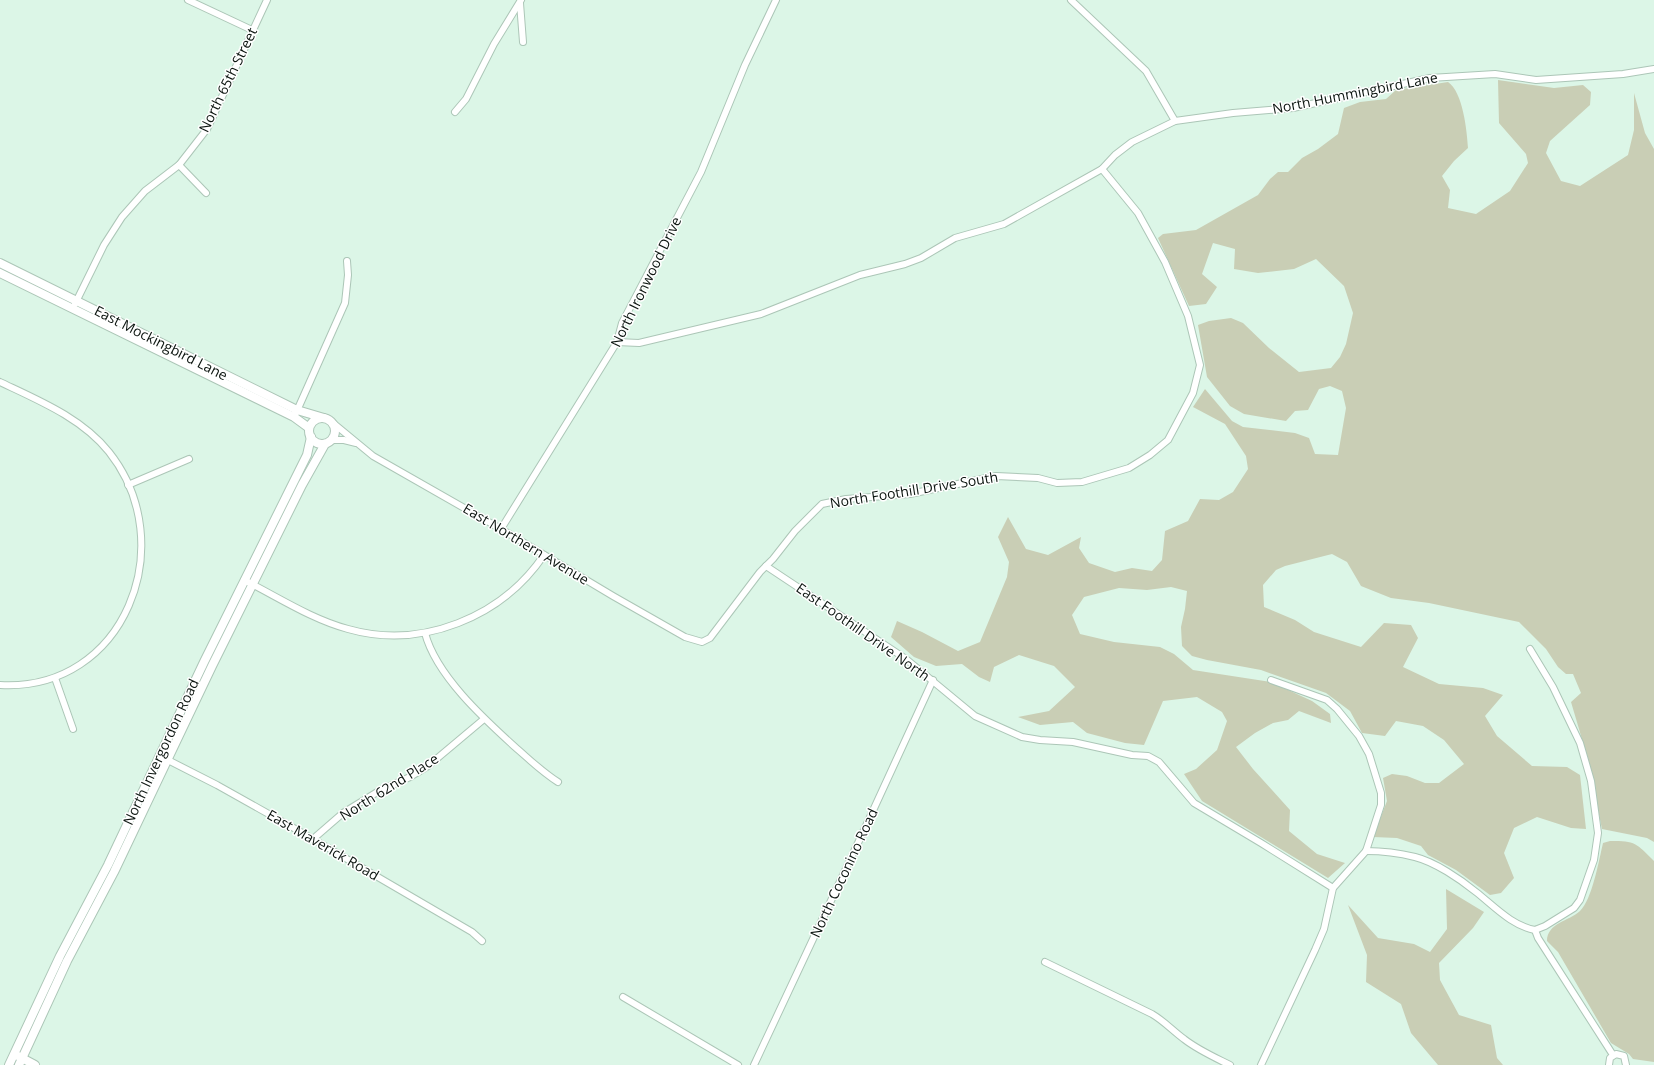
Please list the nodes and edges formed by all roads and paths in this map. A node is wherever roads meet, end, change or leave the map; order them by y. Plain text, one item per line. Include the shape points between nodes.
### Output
1 (188, 0) edge
2 (267, 0) edge
3 (776, 0) edge
4 (1071, 0) edge
5 (521, 1) edge
6 (252, 30) junction
7 (523, 42) dead end
8 (1654, 69) edge
9 (455, 112) dead end
10 (1175, 121) junction
11 (179, 164) junction
12 (1102, 169) junction
13 (206, 193) dead end
14 (347, 261) dead end
15 (0, 263) edge
16 (0, 273) edge
17 (77, 300) junction
18 (73, 309) junction
19 (617, 342) junction
20 (0, 382) edge
21 (296, 414) junction
22 (324, 418) junction
23 (333, 423) junction
24 (310, 428) junction
25 (311, 437) junction
26 (332, 440) junction
27 (325, 444) junction
28 (358, 444) junction
29 (189, 459) dead end
30 (128, 485) junction
31 (501, 529) junction
32 (544, 555) junction
33 (766, 566) junction
34 (244, 580) junction
35 (252, 584) junction
36 (425, 633) junction
37 (697, 641) joint
38 (1530, 649) dead end
39 (55, 678) junction
40 (933, 680) junction
41 (1271, 680) dead end
42 (0, 685) edge
43 (484, 719) junction
44 (73, 729) dead end
45 (163, 758) junction
46 (558, 782) dead end
47 (313, 839) junction
48 (1366, 851) junction
49 (1333, 888) junction
50 (1535, 930) junction
51 (482, 941) dead end
52 (1045, 962) dead end
53 (623, 997) dead end
54 (14, 1054) junction
55 (1613, 1056) junction
56 (20, 1062) edge
57 (9, 1065) edge
58 (35, 1065) edge
59 (738, 1065) edge
60 (754, 1065) edge
61 (1230, 1065) edge
62 (1260, 1065) edge
63 (1609, 1065) edge
64 (1626, 1065) edge

1 - 6 street
2 - 6 street, North 65th Street
3 - 19 street, North Ironwood Drive via 745,65 701,172 622,323
4 - 10 street via 1146,71
5 - 7 street
5 - 9 street via 494,44 466,99
6 - 11 street, North 65th Street via 207,128
8 - 10 street, North Hummingbird Lane via 1623,74 1536,80 1495,74 1430,78 1293,108
10 - 12 street, North Hummingbird Lane via 1132,142
11 - 13 street
11 - 17 street, North 65th Street via 145,191 122,217 104,245
12 - 19 street via 1004,224 955,238 921,258 905,264 860,275 761,314 639,343
12 - 33 street, North Foothill Drive South via 1138,213 1165,262 1188,316 1200,365 1193,393 1168,440 1130,468 1082,482 1057,483 1038,478 996,476 910,494 846,499 822,504
14 - 21 street via 345,303
15 - 17 street, East Mockingbird Lane
16 - 18 street, East Mockingbird Lane
17 - 18 street, North 65th Street
17 - 21 street, East Mockingbird Lane
18 - 21 street, East Mockingbird Lane
19 - 31 street, North Ironwood Drive
20 - 30 street via 86,428 109,452
21 - 22 street, East Mockingbird Lane
21 - 24 street, East Mockingbird Lane
22 - 23 street
22 - 24 street via 317,419
23 - 26 street via 336,431
23 - 28 street, East Northern Avenue
24 - 25 street, North Invergordon Road
25 - 27 street via 317,443
25 - 34 street, North Invergordon Road via 307,455
26 - 27 street
26 - 28 street, East Northern Avenue
27 - 35 street, North Invergordon Road
28 - 31 street, East Northern Avenue via 372,456
29 - 30 street
30 - 39 street via 140,523 142,543 137,584 131,603 101,648 79,666
31 - 32 street, East Northern Avenue
32 - 36 street via 521,584 485,612 463,622
32 - 37 street, East Northern Avenue via 685,637
33 - 37 street, North Foothill Drive South via 710,638 702,642
33 - 40 street, East Foothill Drive North via 906,659
34 - 35 street
34 - 45 street, North Invergordon Road
35 - 36 street via 321,620 349,630 399,635
35 - 45 street, North Invergordon Road
36 - 43 street via 438,662
38 - 50 street via 1553,687 1580,743 1591,781 1598,833 1594,860 1580,900 1574,908
39 - 42 street via 32,683
39 - 44 street
40 - 49 street, East Foothill Drive North via 975,716 1022,737 1073,742 1148,756 1159,762 1194,804
40 - 60 street, North Coconino Road
41 - 48 street via 1327,700 1359,736 1369,754 1382,799
43 - 46 street via 544,773
43 - 47 street, North 62nd Place via 428,766 378,791 343,813
45 - 47 street, East Maverick Road
45 - 54 street, North Invergordon Road via 60,956
45 - 56 street, North Invergordon Road via 114,872 67,960
47 - 51 street, East Maverick Road via 472,932
48 - 49 street
48 - 50 street via 1398,853 1423,860 1464,883 1512,921
49 - 62 street via 1325,923 1315,950
50 - 55 street
52 - 61 street via 1152,1014 1198,1049
53 - 59 street
54 - 56 street
54 - 57 street, North Invergordon Road
55 - 63 street
55 - 64 street via 1624,1056
56 - 58 street

